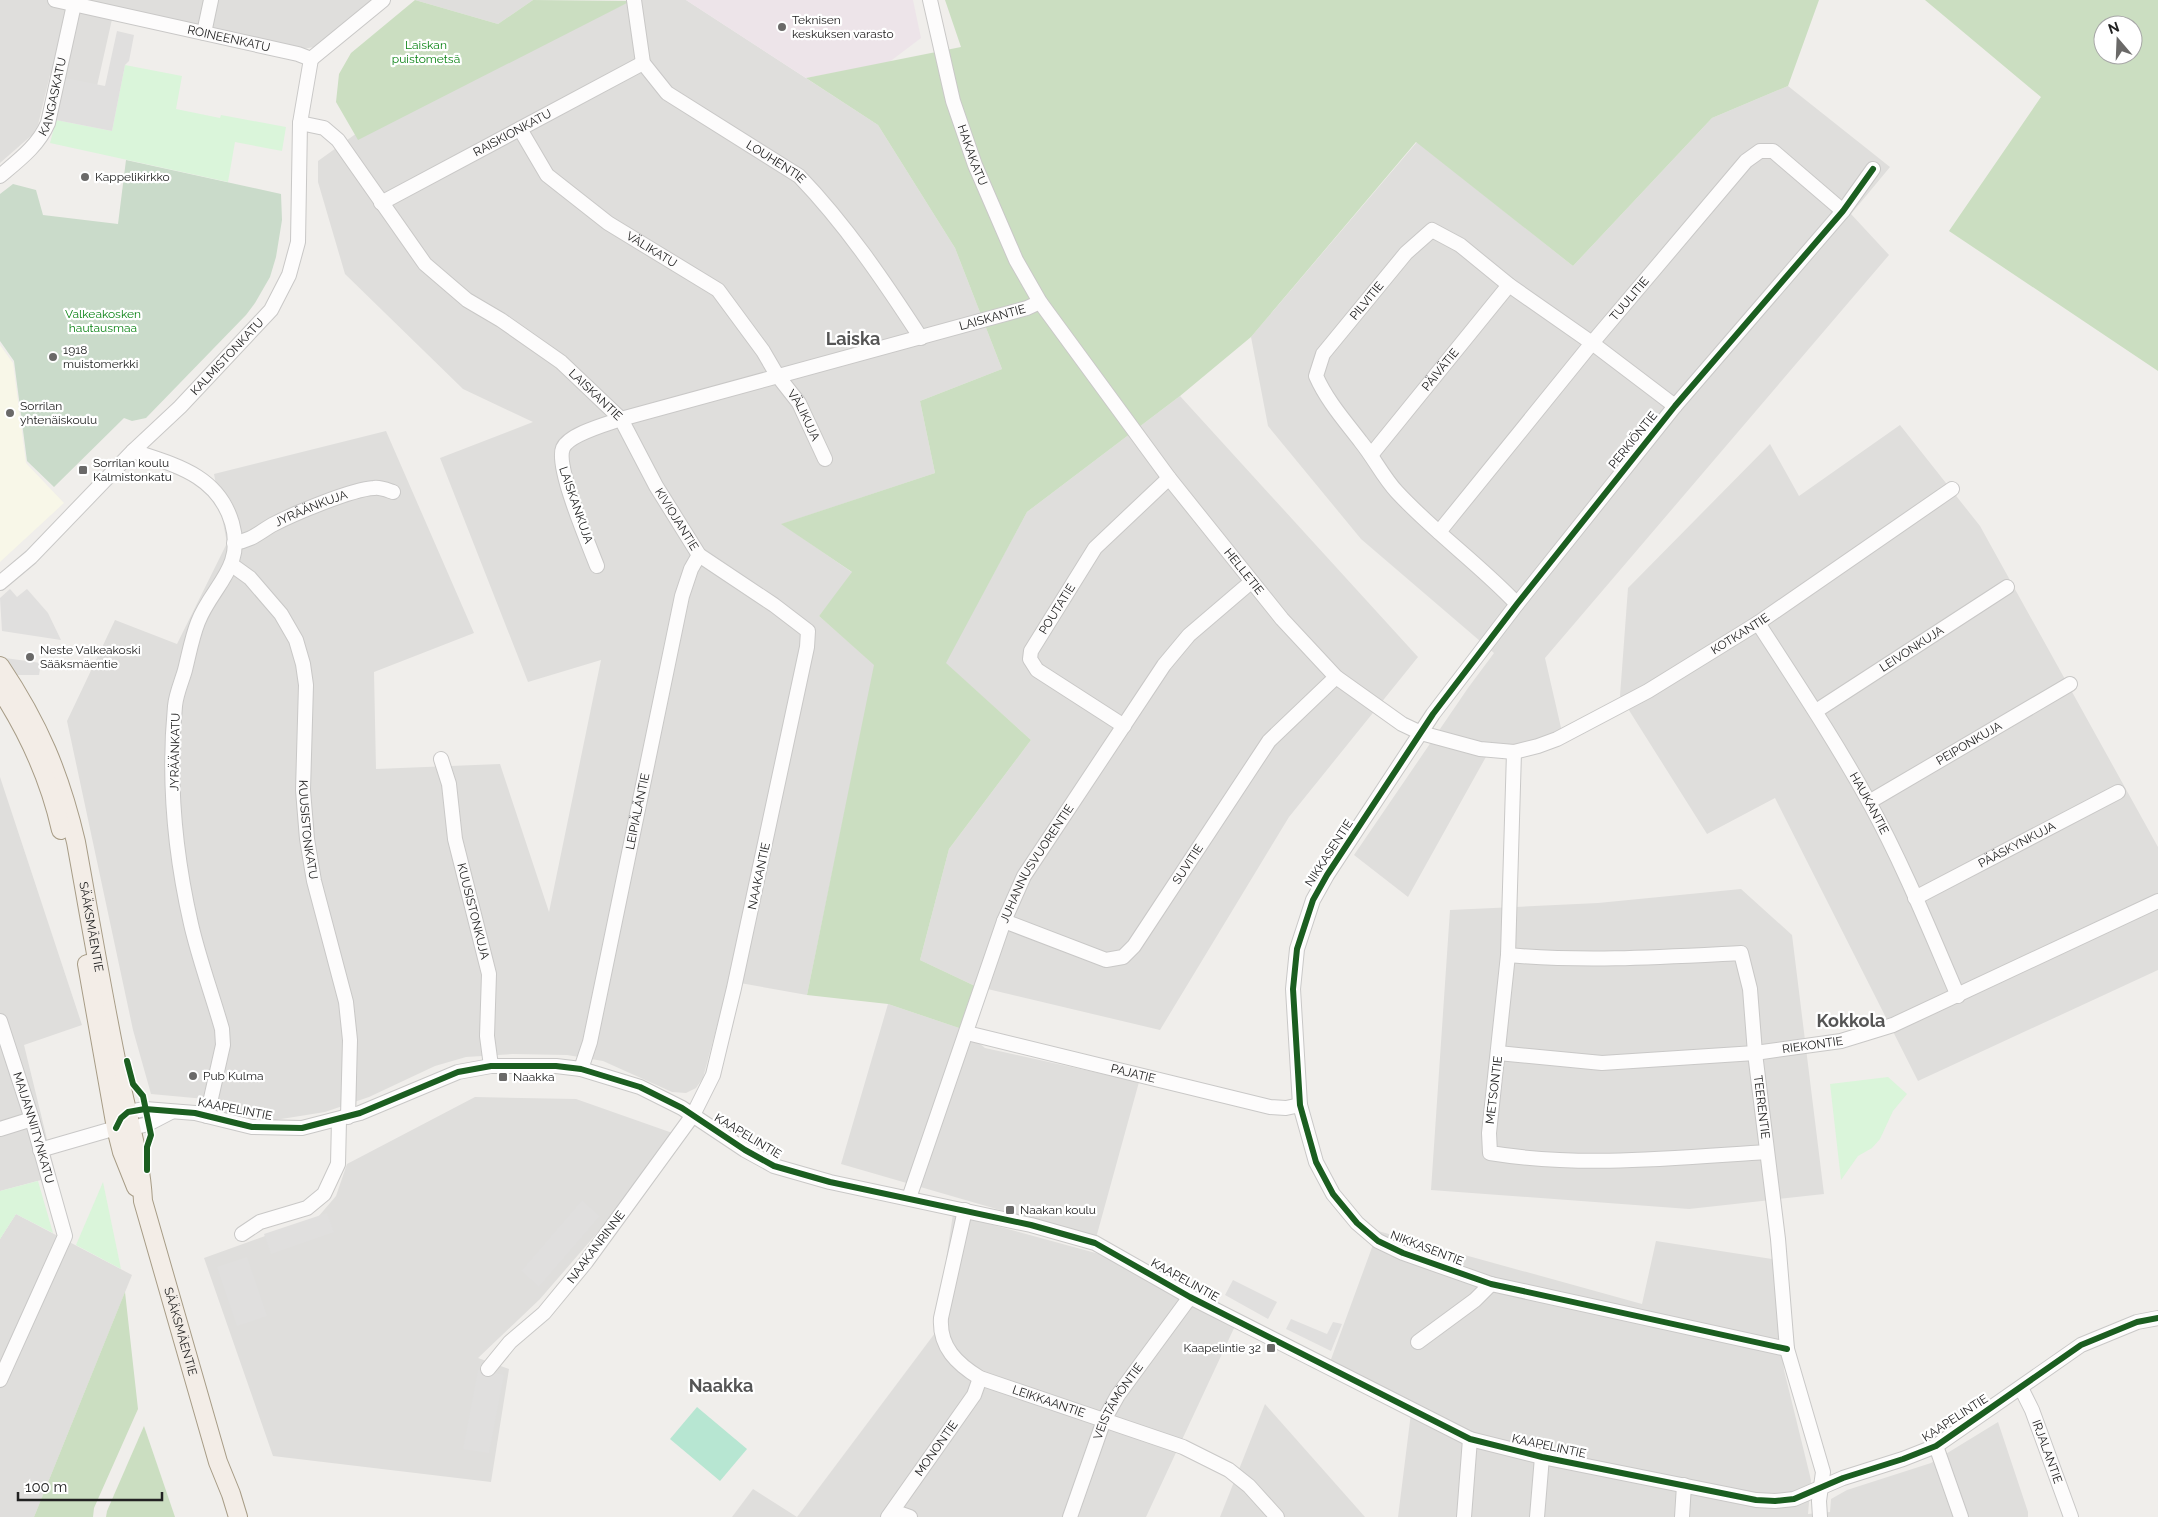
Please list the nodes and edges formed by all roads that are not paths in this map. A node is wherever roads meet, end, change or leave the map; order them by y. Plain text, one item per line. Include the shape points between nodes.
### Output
1 (55, 0) edge
2 (211, 0) edge
3 (383, 0) edge
4 (634, 0) edge
5 (930, 0) edge
6 (75, 2) edge
7 (204, 33) junction
8 (311, 59) junction
9 (643, 63) junction
10 (300, 123) junction
11 (520, 130) junction
12 (1873, 169) dead end
13 (0, 176) edge
14 (382, 203) junction
15 (1843, 211) junction
16 (1509, 285) junction
17 (1040, 302) junction
18 (921, 338) junction
19 (1592, 343) junction
20 (778, 375) junction
21 (1675, 406) junction
22 (621, 419) junction
23 (133, 451) junction
24 (1371, 455) junction
25 (825, 459) dead end
26 (1169, 478) junction
27 (1952, 489) dead end
28 (393, 492) dead end
29 (1439, 532) junction
30 (234, 543) junction
31 (699, 555) junction
32 (232, 565) junction
33 (597, 566) dead end
34 (1251, 582) junction
35 (0, 583) edge
36 (2007, 586) dead end
37 (1516, 604) junction
38 (1758, 623) junction
39 (808, 631) joint
40 (0, 666) edge
41 (1336, 676) junction
42 (2070, 684) dead end
43 (0, 689) edge
44 (1816, 711) junction
45 (1124, 726) junction
46 (1421, 733) junction
47 (1514, 752) junction
48 (441, 759) dead end
49 (2118, 792) dead end
50 (1869, 802) junction
51 (1916, 898) junction
52 (2158, 901) edge
53 (1004, 921) junction
54 (1508, 954) junction
55 (1958, 996) junction
56 (0, 1020) edge
57 (967, 1033) junction
58 (1498, 1053) junction
59 (1755, 1053) junction
60 (491, 1066) junction
61 (581, 1069) junction
62 (1300, 1104) junction
63 (693, 1115) junction
64 (207, 1116) junction
65 (344, 1118) junction
66 (32, 1119) junction
67 (125, 1123) junction
68 (0, 1129) edge
69 (40, 1150) junction
70 (1767, 1152) junction
71 (909, 1198) junction
72 (965, 1210) junction
73 (242, 1234) dead end
74 (1492, 1284) junction
75 (1190, 1297) junction
76 (2158, 1318) edge
77 (1418, 1342) dead end
78 (1787, 1349) junction
79 (488, 1369) dead end
80 (980, 1378) junction
81 (0, 1380) edge
82 (2021, 1388) junction
83 (1104, 1420) junction
84 (1470, 1440) junction
85 (1936, 1446) junction
86 (1542, 1457) junction
87 (218, 1462) junction
88 (1684, 1485) junction
89 (1821, 1488) junction
90 (891, 1514) edge
91 (226, 1517) edge
92 (238, 1517) edge
93 (910, 1517) edge
94 (1070, 1517) edge
95 (1277, 1517) edge
96 (1464, 1517) edge
97 (1537, 1517) edge
98 (1682, 1517) edge
99 (1820, 1517) edge
100 (1961, 1517) edge
101 (2071, 1517) edge

1 - 6 street, ROINEENKATU
2 - 7 street
3 - 8 street
4 - 9 street
5 - 17 street, HAKAKATU via 953,101 975,165 1016,260
6 - 7 street, ROINEENKATU
6 - 13 street, KANGASKATU via 43,135 33,148
7 - 8 street, ROINEENKATU
8 - 10 street, KALMISTONKATU
9 - 11 street, RAISKIONKATU
9 - 18 street, LOUHENTIE via 667,93 799,176 864,254
10 - 14 street, LAISKANTIE via 324,128 338,140
10 - 23 street, KALMISTONKATU via 298,242 289,275 271,310 180,407
11 - 14 street, RAISKIONKATU
11 - 20 street, VÄLIKATU via 547,175 608,223 718,290
12 - 15 street, PERKIÖNTIE
14 - 22 street, LAISKANTIE via 425,264 466,300 501,320 560,362
15 - 19 street, TUULITIE via 1773,152 1760,152 1746,161
15 - 21 street, PERKIÖNTIE
16 - 19 street, PILVITIE
16 - 24 street, PÄIVÄTIE
16 - 24 street, PILVITIE via 1460,245 1432,230 1406,253 1323,354 1316,376 1323,391
17 - 18 street, LAISKANTIE
17 - 26 street, HELLETIE
18 - 20 street, LAISKANTIE
19 - 21 street, PILVITIE
19 - 29 street, TUULITIE
20 - 22 street, LAISKANTIE
20 - 25 street, VÄLIKUJA via 799,403
21 - 37 street, PERKIÖNTIE
22 - 31 street, KIVIOJANTIE via 656,486
22 - 33 street, LAISKANKUJA via 571,440 563,447 561,458
23 - 30 street, JYRÄÄNKATU via 186,469 204,482 219,496 232,522
23 - 35 street, KALMISTONKATU via 16,572
24 - 29 street, PILVITIE via 1396,490
26 - 34 street, HELLETIE
26 - 45 street, POUTATIE via 1095,548 1031,651 1030,660 1037,670
27 - 38 street, KOTKANTIE
28 - 30 street, JYRÄÄNKUJA via 375,488 354,492 273,525 250,540
29 - 37 street, PILVITIE via 1499,584
30 - 32 street, JYRÄÄNKATU
31 - 39 street, KIVIOJANTIE
31 - 61 street, LEIPIÄLÄNTIE via 682,596 590,1042
32 - 64 street, JYRÄÄNKATU via 198,622 175,704 172,770 184,894 222,1029 223,1044
32 - 65 street, KUUSISTONKATU via 250,578 281,614 296,640 302,664 306,685 302,756 306,832 314,882 346,1002 350,1040
34 - 41 street, HELLETIE
34 - 45 street, JUHANNUSVUORENTIE via 1189,635 1164,664
36 - 44 street, LEIVONKUJA
37 - 46 street, PERKIÖNTIE
38 - 44 street, HAUKANTIE
38 - 47 street, KOTKANTIE via 1648,691 1577,730
39 - 63 street, NAAKANTIE via 732,998 713,1075
40 - 67 main road, SÄÄKSMÄENTIE via 38,729 68,809 119,1075
41 - 46 street, HELLETIE via 1402,724
41 - 53 street, SUVITIE via 1269,741 1134,946 1123,957 1106,960
42 - 50 street, PEIPONKUJA
43 - 67 main road, SÄÄKSMÄENTIE via 32,748 58,817
44 - 50 street, HAUKANTIE
45 - 53 street, JUHANNUSVUORENTIE via 1024,876
46 - 47 street, HELLETIE via 1466,746
46 - 62 street, NIKKASENTIE via 1327,875 1313,900 1297,948 1293,989
47 - 54 street, METSONTIE
48 - 60 street, KUUSISTONKUJA via 449,784 455,839 489,974 487,1036
49 - 51 street, PÄÄSKYNKUJA
50 - 51 street, HAUKANTIE
51 - 55 street, HAUKANTIE
52 - 55 street, RIEKONTIE
53 - 57 street, JUHANNUSVUORENTIE
54 - 58 street, METSONTIE
54 - 59 street, TEERENTIE via 1591,960 1741,953 1750,989
55 - 59 street, RIEKONTIE via 1893,1025 1841,1041
56 - 66 street, MAIJANNIITYNKATU
57 - 62 street, PAJATIE via 1270,1107 1286,1108
57 - 71 street, JUHANNUSVUORENTIE
58 - 59 street, RIEKONTIE via 1602,1063
58 - 70 street, METSONTIE via 1489,1133 1490,1153 1584,1161
59 - 70 street, TEERENTIE
60 - 61 street, KAAPELINTIE
60 - 65 street, KAAPELINTIE via 458,1072
61 - 63 street, KAAPELINTIE via 640,1086
62 - 74 street, NIKKASENTIE via 1316,1162 1333,1194 1357,1223 1378,1240 1403,1253
63 - 71 street, KAAPELINTIE via 774,1166 830,1182
63 - 79 street, NAAKANRINNE via 586,1262 544,1313 510,1342
64 - 65 street, KAAPELINTIE via 245,1126 276,1129 302,1128
64 - 67 street, KAAPELINTIE via 171,1112 148,1124
65 - 73 street, KUUSISTONKATU via 338,1164 324,1194 307,1208 260,1222
66 - 68 street
66 - 69 street, MAIJANNIITYNKATU
67 - 69 street, KAAPELINTIE
67 - 87 main road, SÄÄKSMÄENTIE via 142,1181 143,1201
69 - 81 street, MAIJANNIITYNKATU via 65,1236
70 - 78 street, TEERENTIE
71 - 72 street, KAAPELINTIE
72 - 75 street, KAAPELINTIE via 1085,1239
72 - 80 street, LEIKKAANTIE via 940,1331 948,1350 961,1366
74 - 77 street
74 - 78 street, NIKKASENTIE
75 - 83 street, VEISTÄMÖNTIE via 1118,1395
75 - 84 street, KAAPELINTIE
76 - 82 street, KAAPELINTIE via 2137,1322 2081,1345
78 - 89 street, TEERENTIE via 1823,1472
80 - 83 street, LEIKKAANTIE
80 - 90 street, MONONTIE via 974,1395
82 - 85 street, KAAPELINTIE
82 - 101 street, IRJALANTIE
83 - 94 street, VEISTÄMÖNTIE
83 - 95 street, LEIKKAANTIE via 1183,1447 1229,1470 1249,1486
84 - 86 street, KAAPELINTIE
84 - 96 street
85 - 89 street, KAAPELINTIE
85 - 100 street
86 - 88 street, KAAPELINTIE
86 - 97 street
87 - 91 main road, SÄÄKSMÄENTIE
87 - 92 main road, SÄÄKSMÄENTIE
88 - 89 street, KAAPELINTIE via 1775,1501 1794,1499
88 - 98 street
89 - 99 street, TEERENTIE
90 - 93 street

